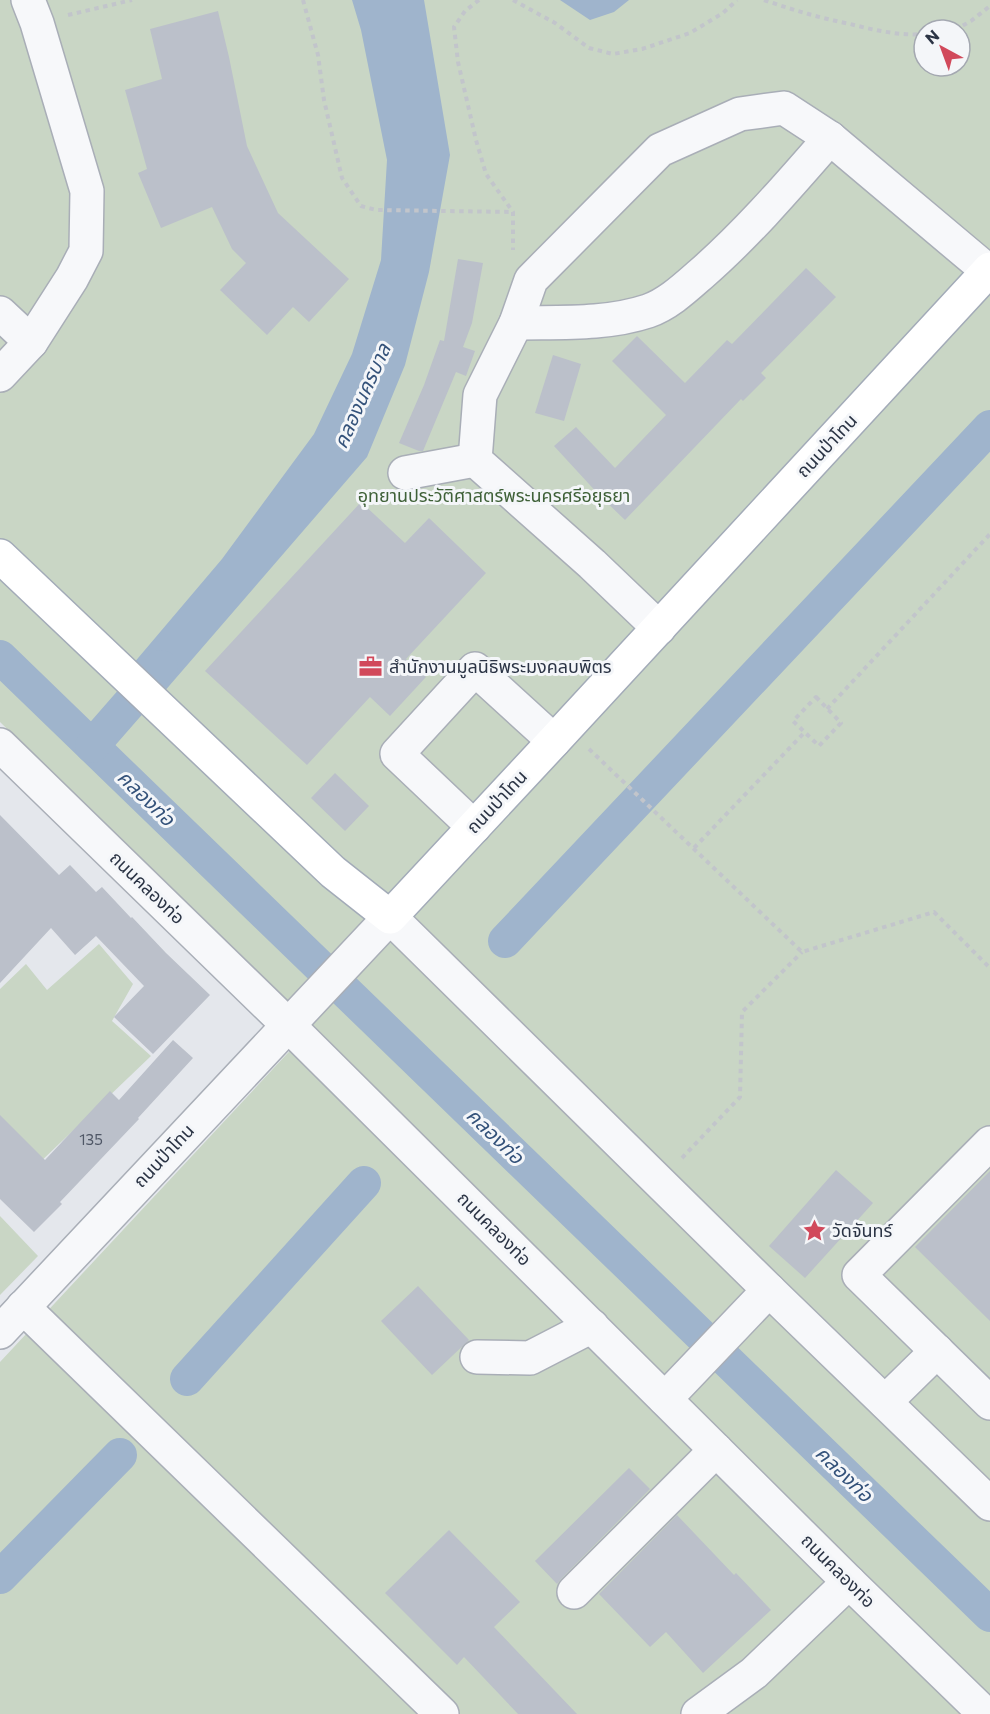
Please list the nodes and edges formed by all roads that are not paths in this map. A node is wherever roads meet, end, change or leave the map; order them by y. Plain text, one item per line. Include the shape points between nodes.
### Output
1 (33, 11) edge
2 (830, 138) junction
3 (989, 270) edge
4 (0, 313) edge
5 (516, 323) junction
6 (30, 342) junction
7 (0, 375) edge
8 (475, 460) junction
9 (405, 473) dead end
10 (0, 556) edge
11 (659, 628) junction
12 (554, 741) junction
13 (3, 754) edge
14 (474, 827) junction
15 (390, 917) junction
16 (294, 1018) junction
17 (990, 1143) edge
18 (762, 1298) junction
19 (23, 1307) junction
20 (592, 1326) junction
21 (0, 1332) edge
22 (937, 1350) junction
23 (477, 1357) dead end
24 (671, 1392) junction
25 (885, 1402) junction
26 (990, 1403) edge
27 (716, 1450) junction
28 (990, 1504) edge
29 (849, 1582) junction
30 (574, 1592) dead end
31 (442, 1714) edge
32 (698, 1714) edge
33 (985, 1714) edge

1 - 6 street via 87,191 87,251
2 - 3 street
2 - 5 street via 760,219 679,293 649,310 605,320
2 - 5 street via 784,108 741,114 660,150 531,280
3 - 11 main road, ถนนป่าโทน
4 - 6 street
5 - 8 street via 480,395
6 - 7 street
8 - 9 street
8 - 11 street
10 - 15 main road via 333,872
11 - 12 main road, ถนนป่าโทน
12 - 14 main road, ถนนป่าโทน
12 - 14 street via 475,669 397,754
13 - 16 street, ถนนคลองท่อ
14 - 15 main road, ถนนป่าโทน
15 - 16 street, ถนนป่าโทน
15 - 18 street via 659,1182
16 - 19 street, ถนนป่าโทน
16 - 20 street, ถนนคลองท่อ
17 - 22 street via 859,1275
18 - 24 street
18 - 25 street
19 - 21 street, ถนนป่าโทน
19 - 31 street
20 - 23 street via 530,1358
20 - 24 street, ถนนคลองท่อ
22 - 25 street
22 - 26 street
24 - 27 street, ถนนคลองท่อ
25 - 28 street
27 - 29 street, ถนนคลองท่อ
27 - 30 street
29 - 32 street via 754,1673
29 - 33 street, ถนนคลองท่อ

